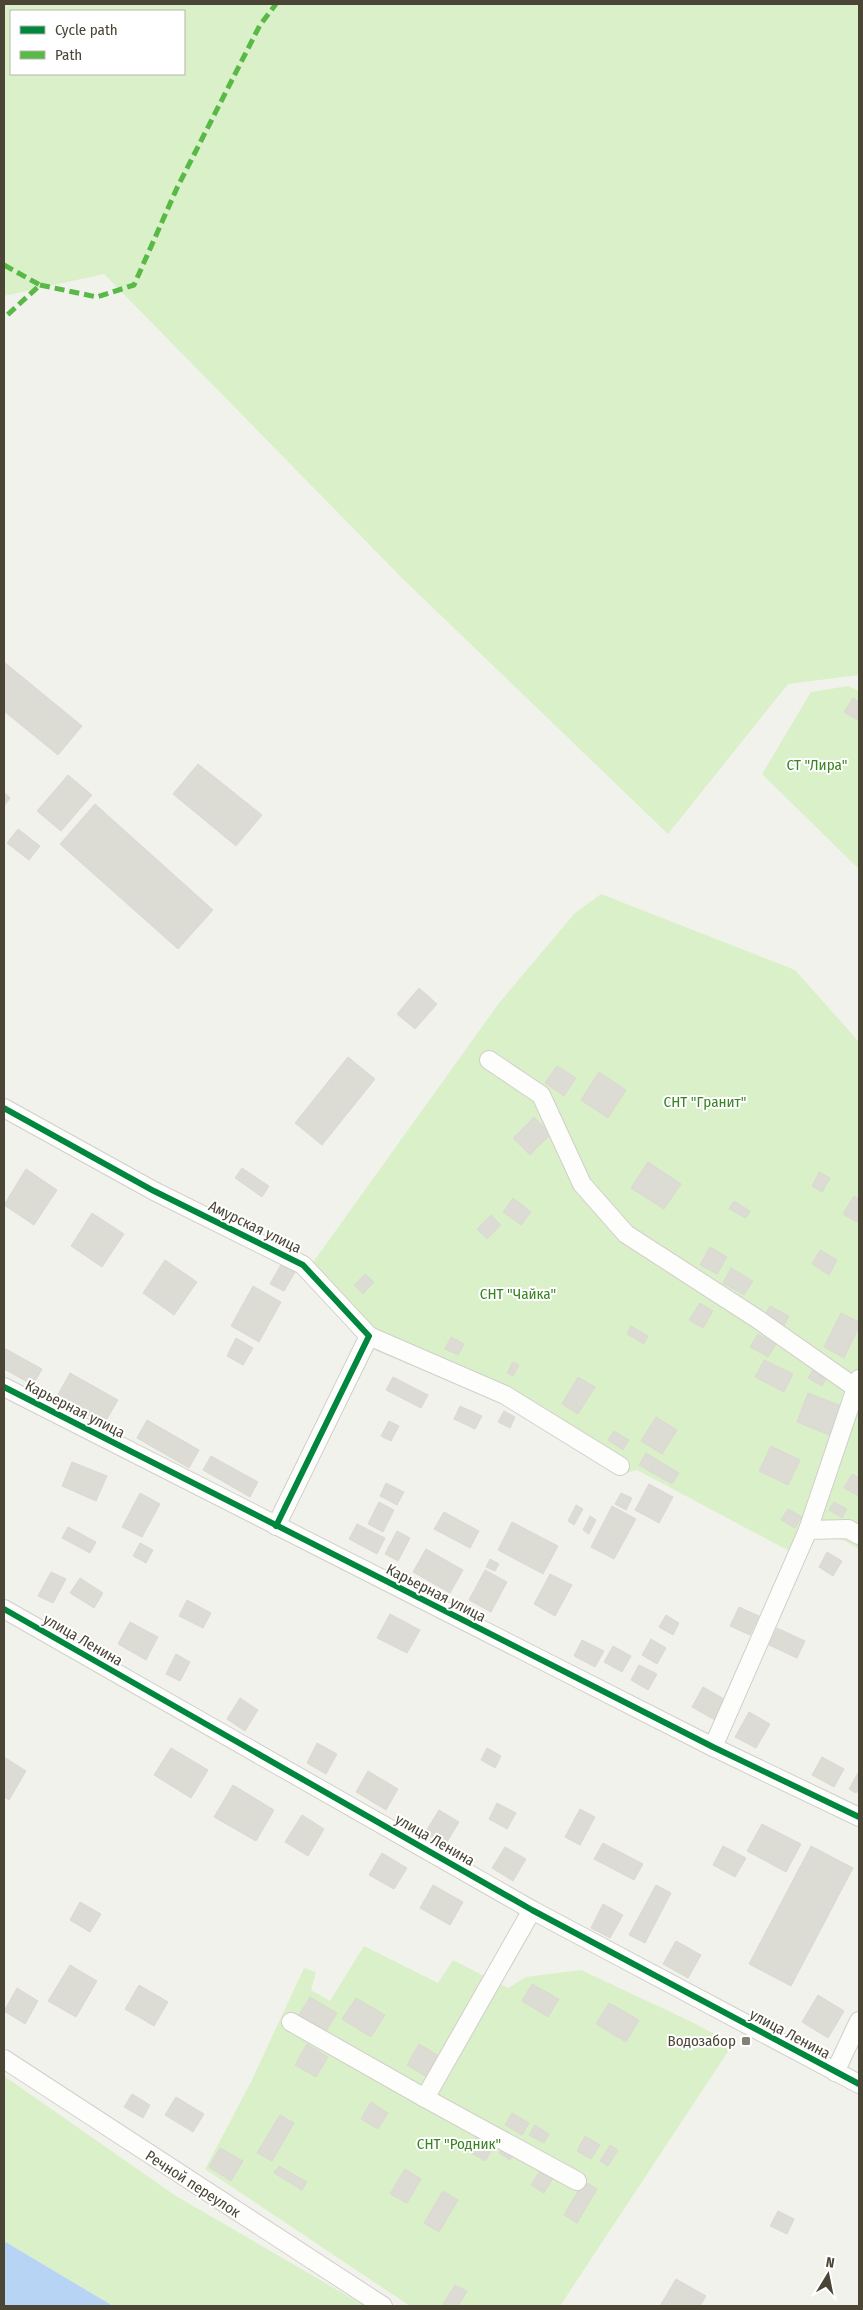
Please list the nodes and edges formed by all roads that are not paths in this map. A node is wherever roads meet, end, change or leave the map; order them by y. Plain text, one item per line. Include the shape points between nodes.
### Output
1 (489, 1060) dead end
2 (4, 1108) edge
3 (369, 1336) junction
4 (858, 1384) edge
5 (4, 1387) edge
6 (620, 1466) dead end
7 (276, 1526) junction
8 (808, 1530) junction
9 (859, 1536) edge
10 (4, 1609) edge
11 (713, 1747) junction
12 (859, 1817) edge
13 (532, 1910) junction
14 (859, 2021) edge
15 (291, 2022) dead end
16 (4, 2060) edge
17 (835, 2072) junction
18 (859, 2084) edge
19 (426, 2098) junction
20 (577, 2180) dead end
21 (383, 2306) edge

1 - 4 street via 541,1096 582,1184 626,1234
2 - 3 street, Амурская улица via 154,1191 303,1265
3 - 6 street via 505,1395
3 - 7 street
4 - 8 street
5 - 7 street, Карьерная улица
7 - 11 street, Карьерная улица
8 - 9 street via 848,1529
8 - 11 street
10 - 13 street, улица Ленина
11 - 12 street, Карьерная улица
13 - 17 street, улица Ленина
13 - 19 street
14 - 17 street
15 - 19 street
16 - 21 street, Речной переулок
17 - 18 street, улица Ленина
19 - 20 street

